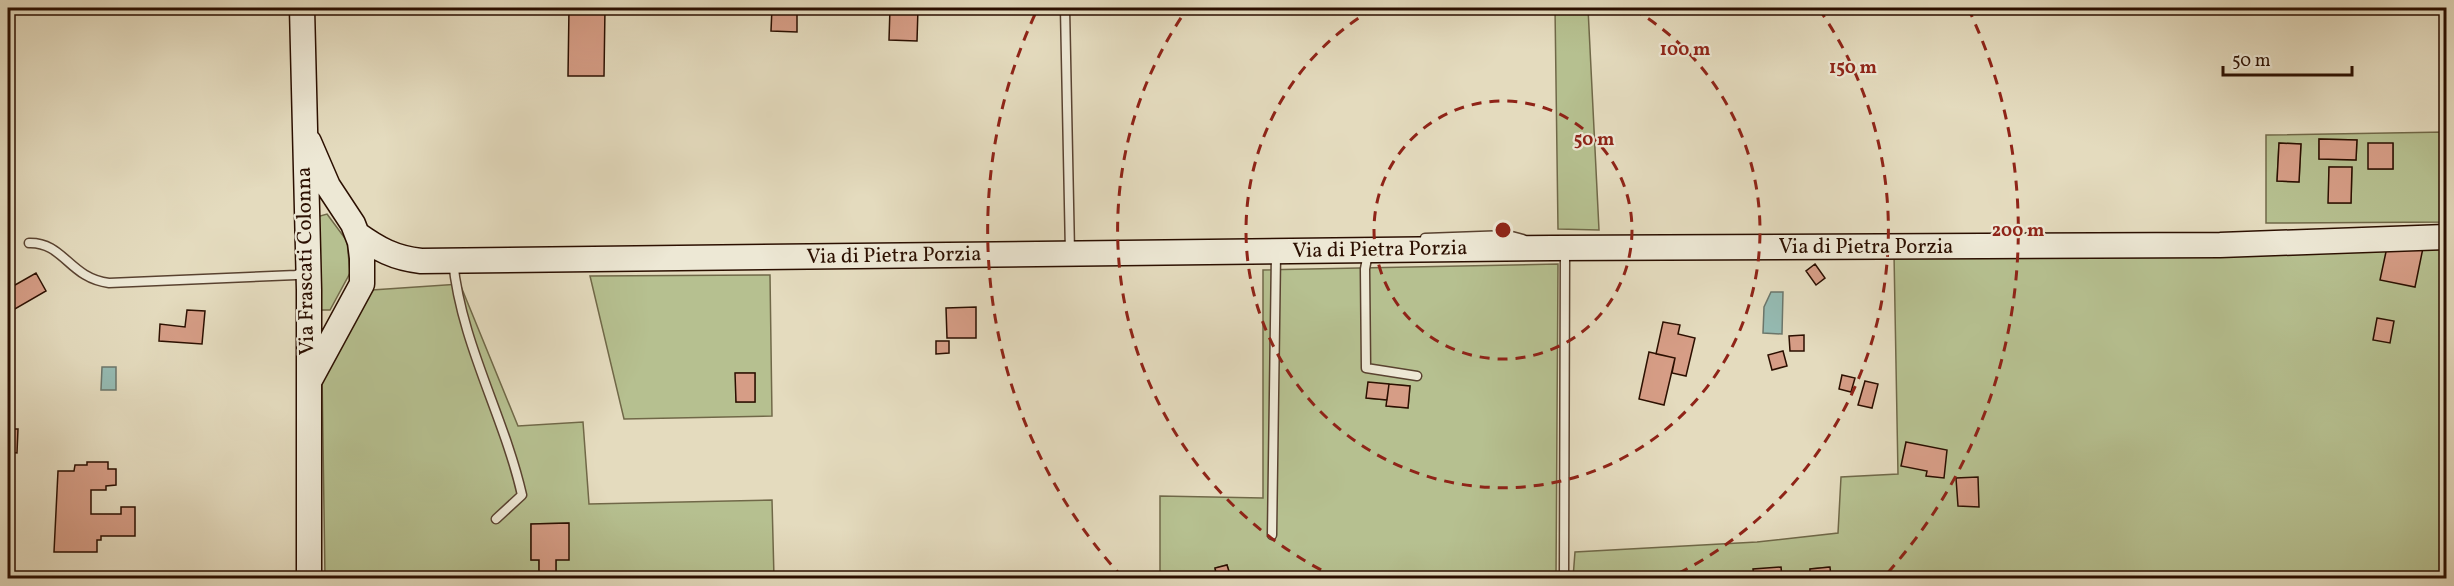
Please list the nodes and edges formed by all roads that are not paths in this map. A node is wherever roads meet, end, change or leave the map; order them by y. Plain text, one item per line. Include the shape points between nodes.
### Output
1 (302, 8) edge
2 (1065, 8) edge
3 (304, 129) junction
4 (339, 204) junction
5 (305, 214) junction
6 (357, 234) junction
7 (2446, 237) edge
8 (1411, 238) dead end
9 (29, 243) dead end
10 (1384, 246) junction
11 (1559, 248) junction
12 (1276, 251) junction
13 (1070, 253) junction
14 (421, 261) junction
15 (453, 261) junction
16 (308, 270) junction
17 (362, 284) junction
18 (309, 308) junction
19 (340, 324) junction
20 (1417, 376) dead end
21 (308, 392) junction
22 (496, 519) dead end
23 (1272, 535) dead end
24 (309, 579) edge
25 (1564, 579) edge

1 - 3 street, Via Frascati Colonna
2 - 13 lane
3 - 4 street, Via Frascati Colonna
3 - 5 street, Via Frascati Colonna
4 - 5 street via 319,206
4 - 6 street, Via Frascati Colonna
5 - 16 street, Via Frascati Colonna
6 - 14 street via 392,256
6 - 17 street, Via Frascati Colonna
7 - 11 street, Via di Pietra Porzia via 2220,245
8 - 11 lane via 1508,235
9 - 16 lane via 50,247 91,280 110,283 296,275
10 - 11 street, Via di Pietra Porzia
10 - 12 street, Via di Pietra Porzia
10 - 20 lane via 1365,269 1366,368
11 - 25 lane
12 - 13 street, Via di Pietra Porzia
12 - 23 lane
13 - 15 street, Via di Pietra Porzia
14 - 15 street, Via di Pietra Porzia
14 - 17 street via 375,274
15 - 22 lane via 455,284 473,349 514,460 522,495
16 - 18 street, Via Frascati Colonna
17 - 19 street, Via Frascati Colonna
18 - 19 street via 319,324
18 - 21 street, Via Frascati Colonna
19 - 21 street, Via Frascati Colonna
21 - 24 street, Via Frascati Colonna

